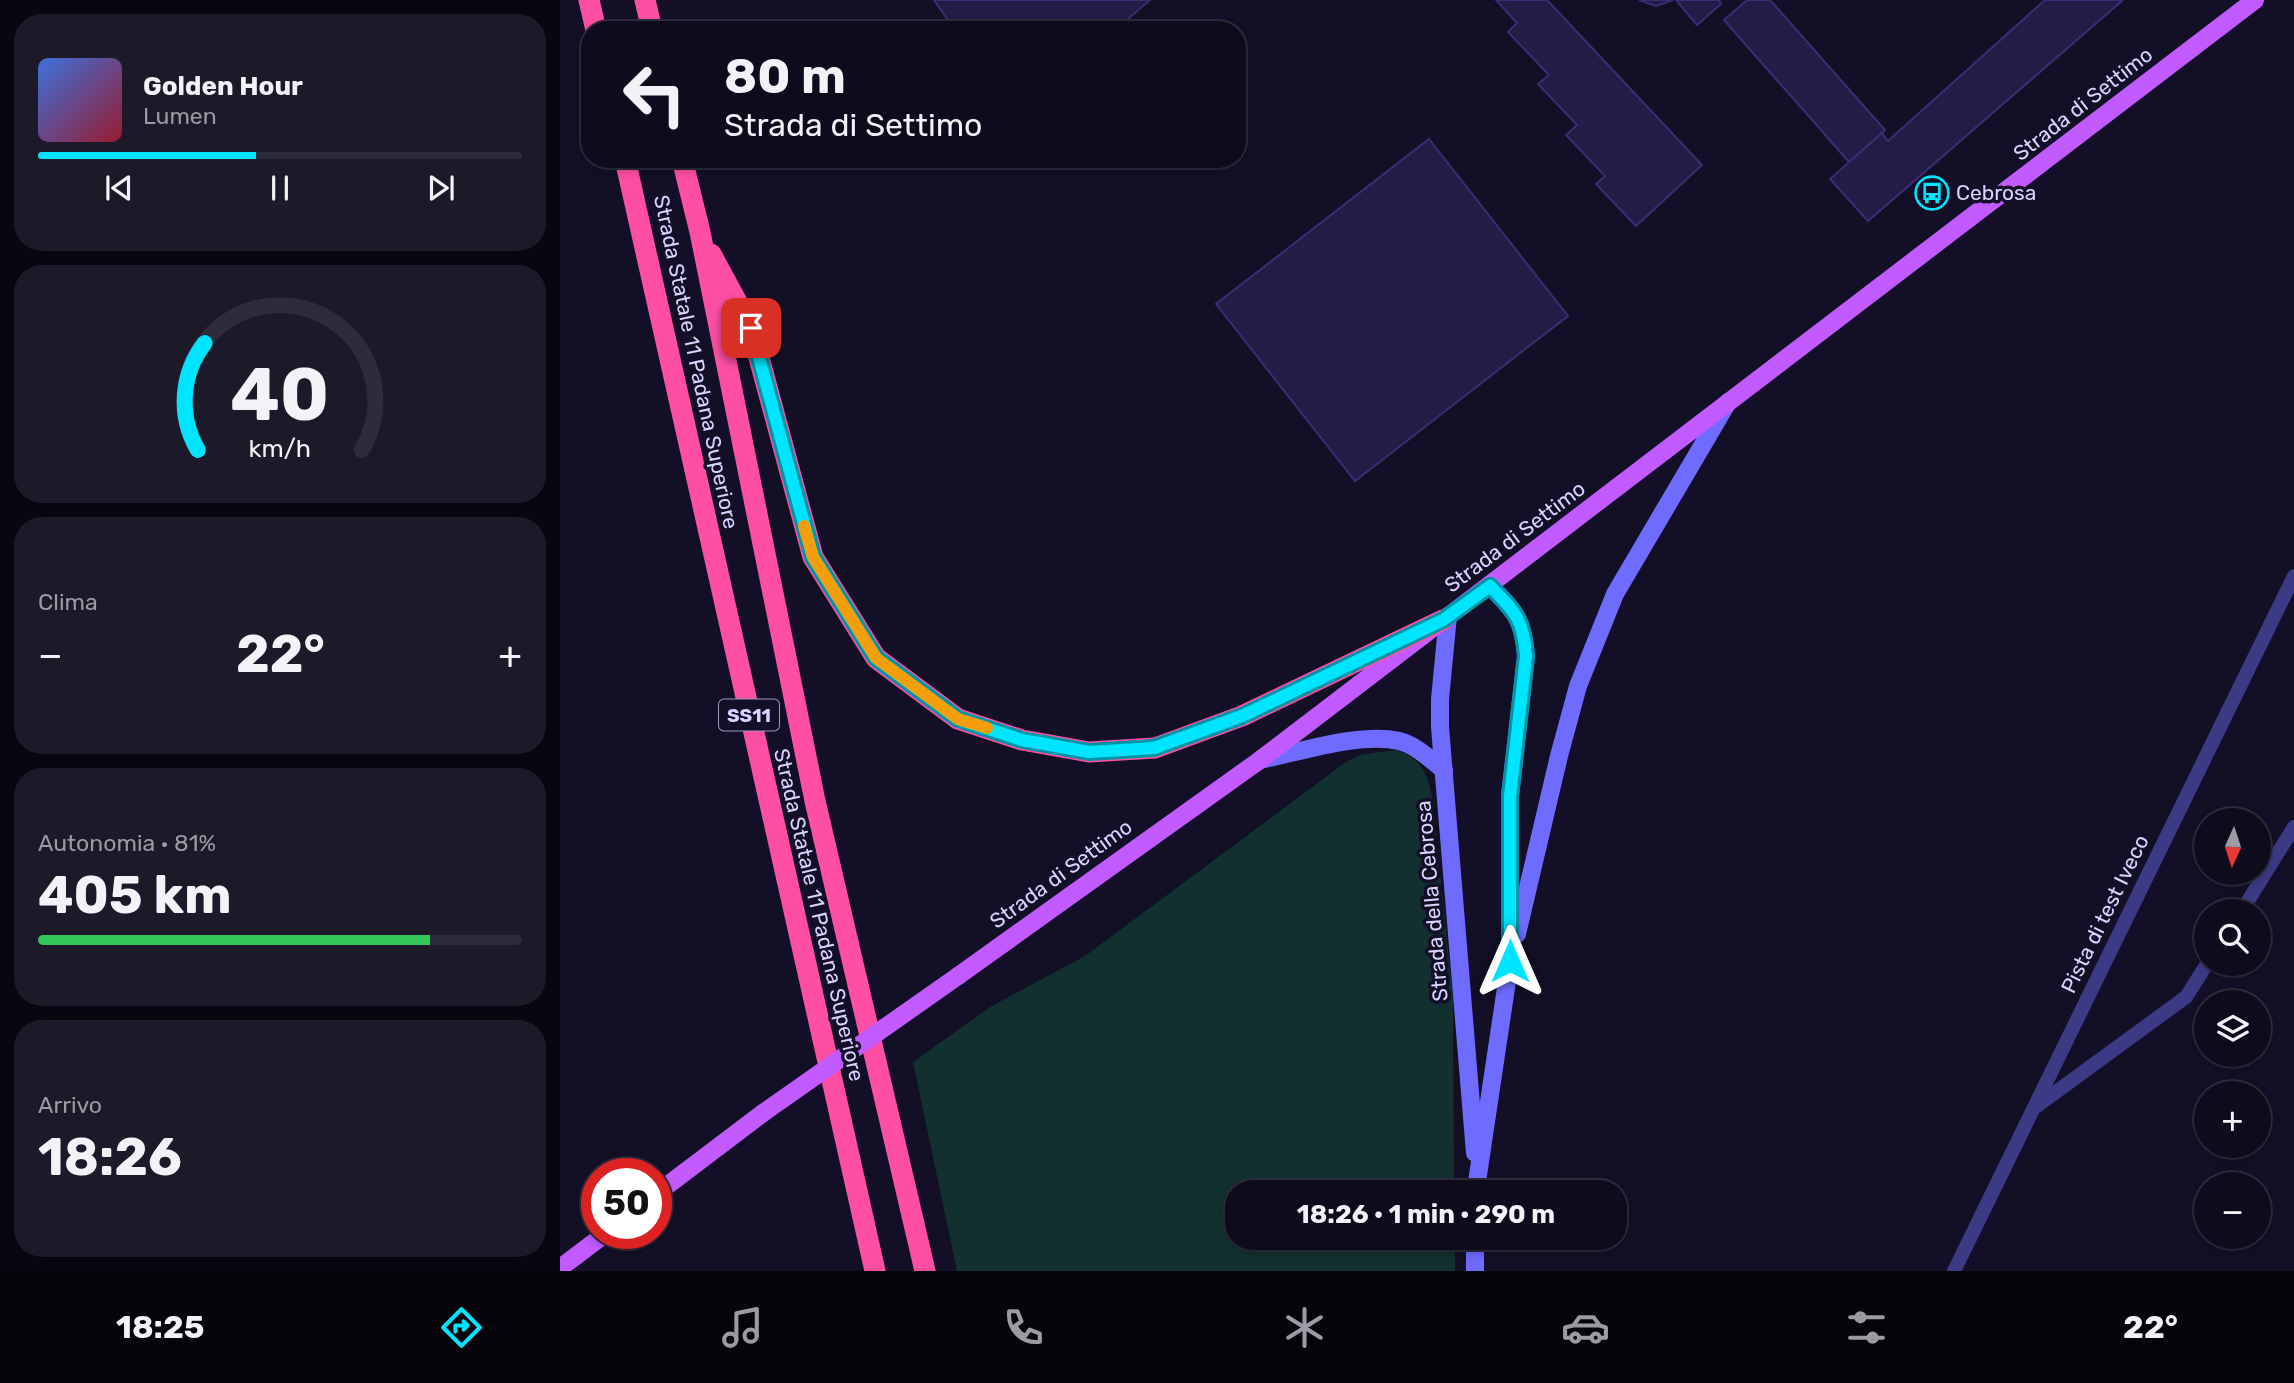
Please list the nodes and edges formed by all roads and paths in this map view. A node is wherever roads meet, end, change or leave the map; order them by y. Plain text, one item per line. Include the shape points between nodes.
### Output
1 (589, 0) edge
2 (645, 0) edge
3 (2256, 0) edge
4 (594, 21) edge
5 (650, 21) edge
6 (627, 168) edge
7 (684, 168) edge
8 (699, 232) junction
9 (1729, 400) junction
10 (2294, 576) edge
11 (1490, 586) junction
12 (1446, 618) junction
13 (1260, 760) junction
14 (1444, 770) junction
15 (2294, 827) edge
16 (2249, 899) edge
17 (1510, 961) junction
18 (2199, 976) edge
19 (2033, 1109) junction
20 (1476, 1180) edge
21 (1478, 1180) edge
22 (672, 1182) edge
23 (585, 1249) edge
24 (1475, 1250) edge
25 (560, 1268) edge
26 (874, 1271) edge
27 (925, 1271) edge
28 (1475, 1271) edge
29 (1954, 1271) edge

1 - 4 highway
2 - 5 highway
3 - 9 main road, Strada di Settimo
6 - 26 highway, Strada Statale 11 Padana Superiore / SS11
7 - 8 highway, Strada Statale 11 Padana Superiore / SS11
8 - 12 highway via 751,328 813,557 876,658 958,719 1022,740 1089,752 1154,748 1242,716
8 - 27 highway, Strada Statale 11 Padana Superiore / SS11 via 815,801
9 - 11 main road, Strada di Settimo
9 - 17 main road via 1615,594 1578,686
10 - 19 lane, Pista di test Iveco
11 - 12 main road, Strada di Settimo
11 - 17 main road, Strada della Cebrosa via 1517,615 1526,656 1510,796
12 - 13 main road, Strada di Settimo
12 - 14 main road, Strada della Cebrosa via 1440,699
13 - 14 main road via 1370,738 1401,741
13 - 22 main road, Strada di Settimo, bridge
14 - 20 main road, Strada della Cebrosa
15 - 16 lane
17 - 21 main road, Strada della Cebrosa
18 - 19 lane via 2186,997
19 - 29 lane, Pista di test Iveco
23 - 25 main road
24 - 28 main road

